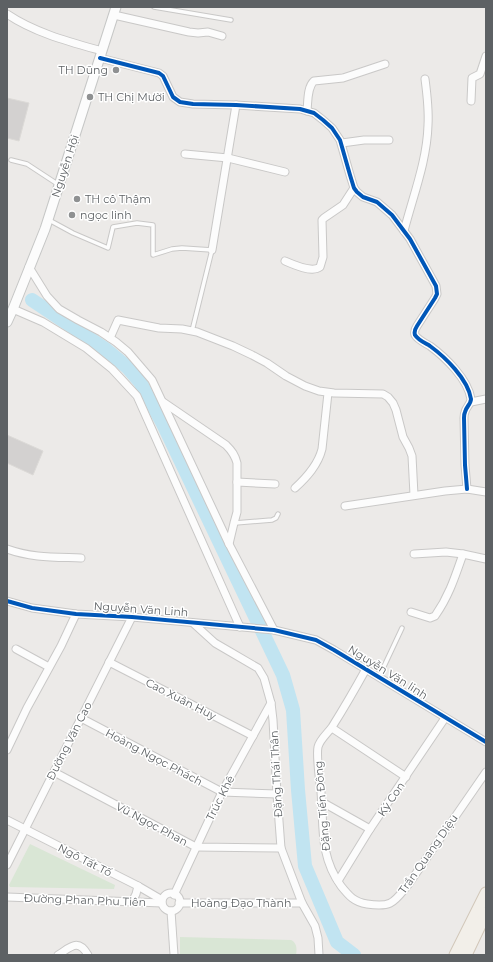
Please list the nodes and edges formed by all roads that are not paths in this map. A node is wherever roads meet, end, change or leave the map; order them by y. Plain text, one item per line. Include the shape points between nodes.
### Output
1 (154, 7) edge
2 (115, 9) edge
3 (7, 14) edge
4 (231, 20) dead end
5 (222, 36) dead end
6 (101, 54) junction
7 (486, 56) edge
8 (385, 64) dead end
9 (425, 79) dead end
10 (471, 101) dead end
11 (236, 105) junction
12 (307, 111) junction
13 (389, 140) dead end
14 (342, 143) junction
15 (184, 154) dead end
16 (228, 158) junction
17 (11, 160) dead end
18 (285, 172) dead end
19 (59, 185) junction
20 (354, 188) junction
21 (48, 219) junction
22 (404, 231) junction
23 (212, 250) junction
24 (285, 261) dead end
25 (29, 268) junction
26 (13, 310) junction
27 (7, 322) edge
28 (192, 331) junction
29 (110, 338) junction
30 (328, 393) junction
31 (486, 399) edge
32 (162, 401) junction
33 (471, 402) junction
34 (237, 482) junction
35 (275, 484) dead end
36 (295, 488) dead end
37 (467, 489) junction
38 (486, 492) edge
39 (414, 495) junction
40 (346, 506) dead end
41 (278, 514) dead end
42 (234, 523) junction
43 (229, 544) junction
44 (7, 549) edge
45 (414, 554) dead end
46 (463, 554) junction
47 (81, 558) dead end
48 (486, 559) edge
49 (7, 601) edge
50 (411, 612) dead end
51 (76, 614) junction
52 (132, 616) junction
53 (193, 623) junction
54 (240, 627) junction
55 (402, 628) dead end
56 (274, 630) junction
57 (16, 649) dead end
58 (109, 662) junction
59 (49, 667) junction
60 (366, 669) junction
61 (379, 677) junction
62 (271, 703) junction
63 (81, 718) junction
64 (446, 718) junction
65 (332, 728) junction
66 (253, 736) junction
67 (486, 742) edge
68 (7, 750) edge
69 (54, 772) junction
70 (486, 772) edge
71 (406, 777) junction
72 (222, 792) junction
73 (277, 794) junction
74 (322, 802) junction
75 (7, 820) edge
76 (25, 829) junction
77 (370, 829) junction
78 (196, 847) junction
79 (281, 848) junction
80 (7, 865) edge
81 (338, 881) junction
82 (138, 886) junction
83 (486, 893) edge
84 (174, 895) junction
85 (7, 897) edge
86 (132, 902) junction
87 (162, 902) junction
88 (179, 903) junction
89 (302, 903) junction
90 (171, 911) junction
91 (486, 913) edge
92 (58, 955) edge
93 (88, 955) edge
94 (174, 955) edge
95 (319, 955) edge
96 (455, 955) edge
97 (466, 955) edge

1 - 4 lane
2 - 5 street via 189,32 208,32
2 - 6 street, Nguyễn Hội
3 - 6 street via 24,25
6 - 11 street via 159,73 173,97 180,102
6 - 19 street, Nguyễn Hội
7 - 10 street via 480,74 472,78
8 - 12 street via 343,78 314,81 310,87
9 - 22 street via 428,110 424,160
11 - 12 street
11 - 16 street
12 - 14 street via 314,113 332,128
13 - 14 street
14 - 20 street
15 - 16 street
16 - 18 street
16 - 23 street
17 - 19 lane via 27,164
19 - 21 street, Nguyễn Hội
20 - 22 street via 363,197 377,202 384,208
20 - 24 street via 343,205 322,220 323,257 320,267 302,268
21 - 23 lane via 73,234 108,248 113,227 137,223 153,225 153,255 182,248
21 - 25 street, Nguyễn Hội
22 - 33 street via 437,290 435,298 416,326 415,335 456,370 470,394
23 - 28 lane
25 - 26 street, Nguyễn Hội
25 - 29 street via 47,296 59,308
26 - 27 street, Nguyễn Hội
26 - 54 street via 42,322 86,348 112,369 136,396
28 - 29 street via 118,320
28 - 30 street via 234,346 305,386
29 - 32 street via 128,352 152,380
30 - 36 street via 321,456
30 - 39 street via 383,394 388,397 396,410 403,437 412,456
31 - 33 street
32 - 34 street via 233,452 237,463
32 - 43 street
33 - 37 street via 464,413 464,465
34 - 35 street
34 - 42 street via 237,512
37 - 38 street
37 - 39 street
39 - 40 street
41 - 42 lane via 272,520
42 - 43 street
43 - 56 street
44 - 47 street via 20,554
45 - 46 street
46 - 48 street
46 - 50 street via 452,586 435,616 430,618
49 - 51 street, Nguyễn Văn Linh via 32,608
51 - 52 street, Nguyễn Văn Linh
51 - 59 street
52 - 53 street, Nguyễn Văn Linh
52 - 58 street, Đường Văn Cao
53 - 54 street, Nguyễn Văn Linh
53 - 62 street, Đặng Thái Thân via 215,642 258,668 264,678
54 - 56 street, Nguyễn Văn Linh
55 - 61 lane
56 - 60 street, Nguyễn Văn linh via 316,640
57 - 59 street
58 - 63 street, Đường Văn Cao
58 - 66 street, Cao Xuân Huy
59 - 68 street
60 - 61 street, Nguyễn Văn linh
60 - 65 street, Đặng Tiến Đông
61 - 64 street, Nguyễn Văn linh
62 - 66 street, Trúc Khê
62 - 73 street, Đặng Thái Thân
63 - 69 street, Đường Văn Cao
63 - 72 street, Hoàng Ngọc Phách
64 - 67 street, Nguyễn Văn linh
64 - 71 street, Ký Con
65 - 71 street
65 - 74 street, Đặng Tiến Đông via 318,747
66 - 72 street, Trúc Khê
69 - 76 street, Đường Văn Cao
69 - 78 street, Vũ Ngọc Phan
70 - 81 street, Trần Quang Diệu via 408,885 391,904 376,905 355,901
71 - 77 street, Ký Con
72 - 73 street, Hoàng Ngọc Phách
72 - 78 street, Trúc Khê
73 - 79 street, Đặng Thái Thân
74 - 77 street
74 - 81 street, Đặng Tiến Đông via 324,844 329,863
75 - 76 street, Ngô Tất Tố
76 - 80 street, Đường Văn Cao
76 - 82 street, Ngô Tất Tố
77 - 81 street, Ký Con
78 - 79 street, Vũ Ngọc Phan
78 - 84 street, Trúc Khê
79 - 89 street, Đặng Thái Thân
82 - 86 street
82 - 87 street, Ngô Tất Tố
83 - 96 main road
84 - 87 street via 166,895
84 - 88 street
85 - 86 street, Đường Phan Phu Tiên
86 - 87 street, Đường Phan Phu Tiên
87 - 90 street via 165,909
88 - 89 street, Hoàng Đạo Thành
88 - 90 street via 176,909
89 - 95 street, Đặng Thái Thân via 315,926
90 - 94 street
91 - 97 main road
92 - 93 street via 72,946 80,945

